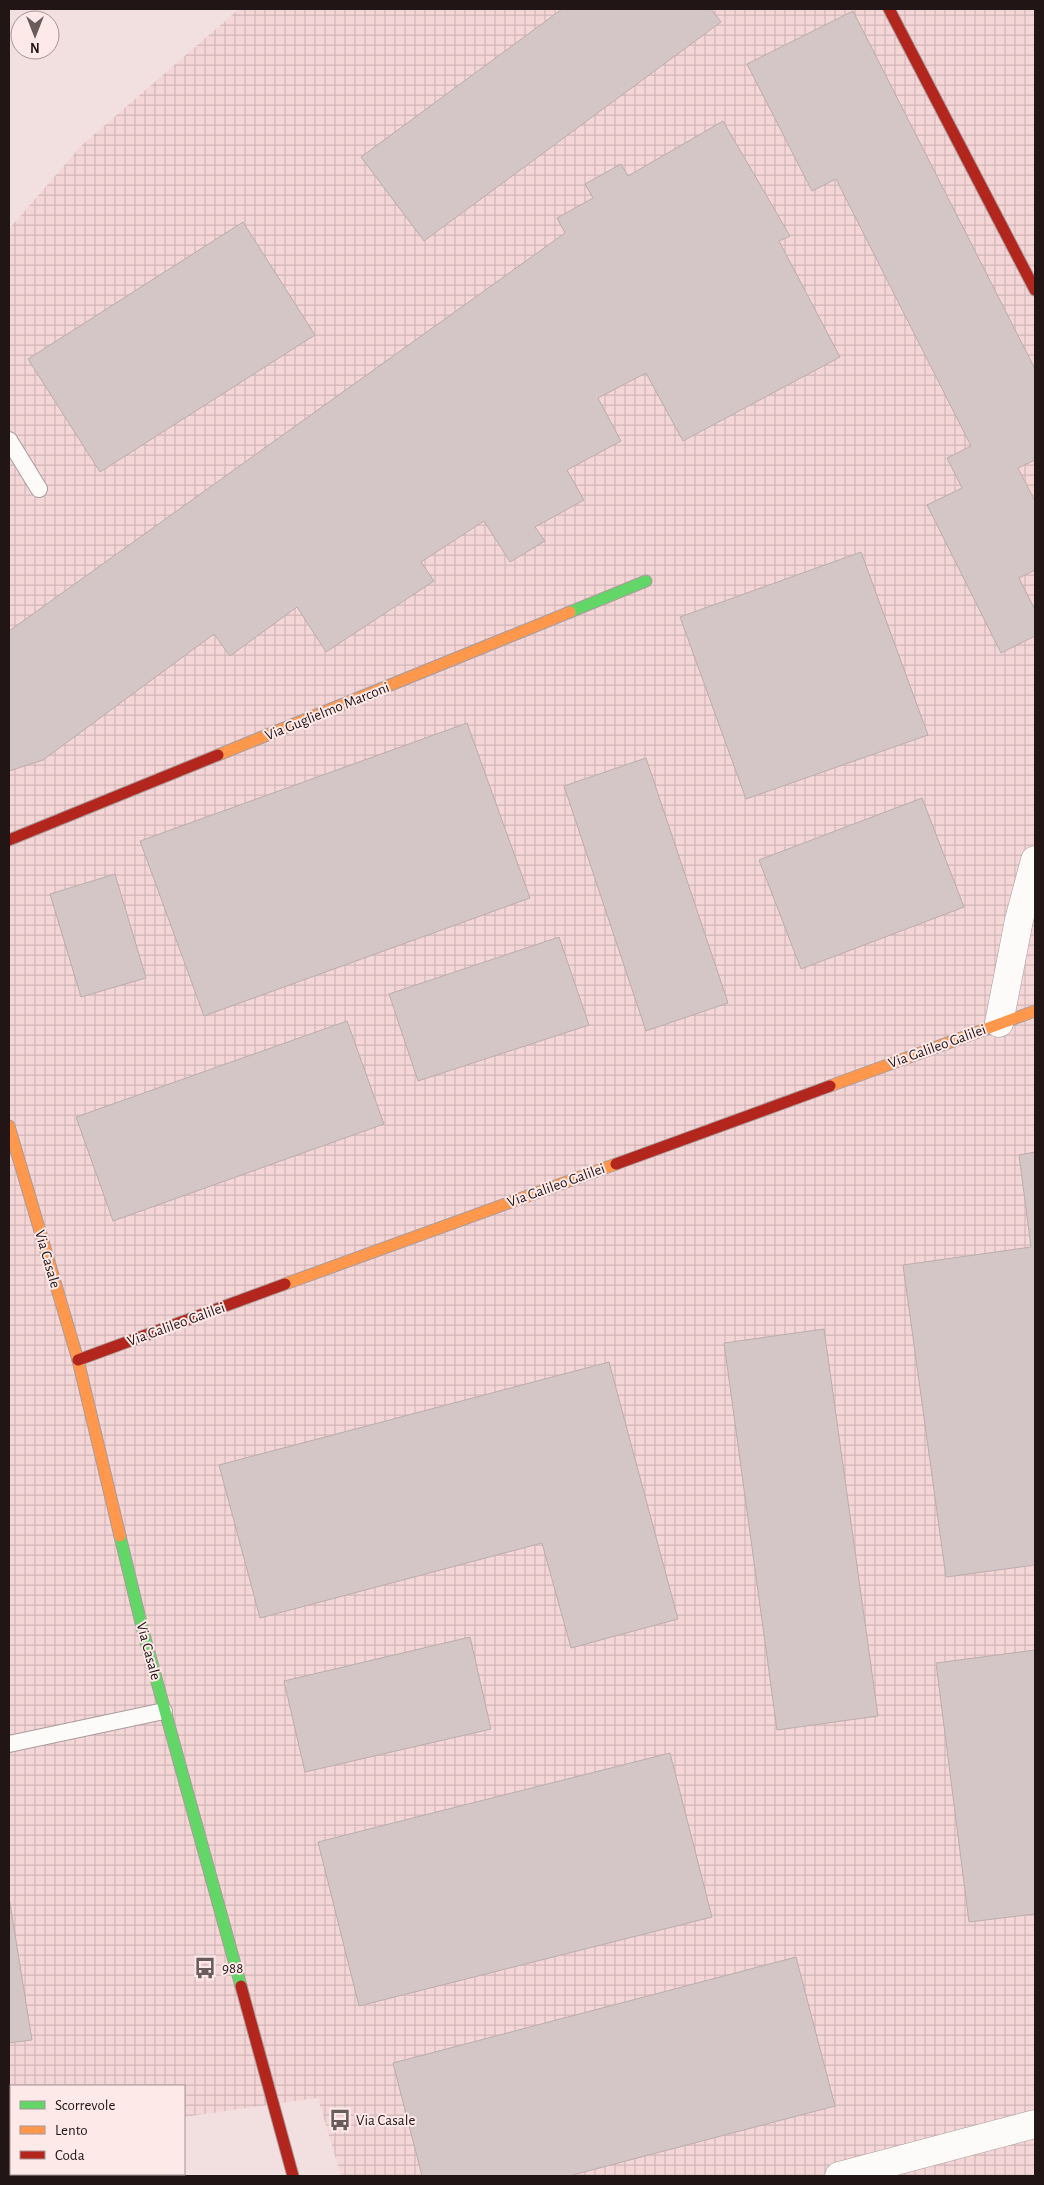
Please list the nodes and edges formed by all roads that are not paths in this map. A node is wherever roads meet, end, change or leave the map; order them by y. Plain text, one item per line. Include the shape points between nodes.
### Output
1 (889, 9) edge
2 (1035, 290) edge
3 (9, 440) edge
4 (40, 488) dead end
5 (646, 581) dead end
6 (9, 840) edge
7 (1035, 860) edge
8 (1035, 1011) edge
9 (999, 1023) junction
10 (9, 1126) edge
11 (78, 1360) junction
12 (164, 1711) junction
13 (9, 1744) edge
14 (1035, 2124) edge
15 (293, 2176) edge
16 (839, 2176) edge

1 - 2 street
3 - 4 lane
5 - 6 street, Via Guglielmo Marconi
7 - 9 street via 1019,920
8 - 9 street, Via Galileo Galilei
9 - 11 street, Via Galileo Galilei
10 - 11 street, Via Casale
11 - 12 street, Via Casale
12 - 13 lane
12 - 15 street, Via Casale
14 - 16 street

